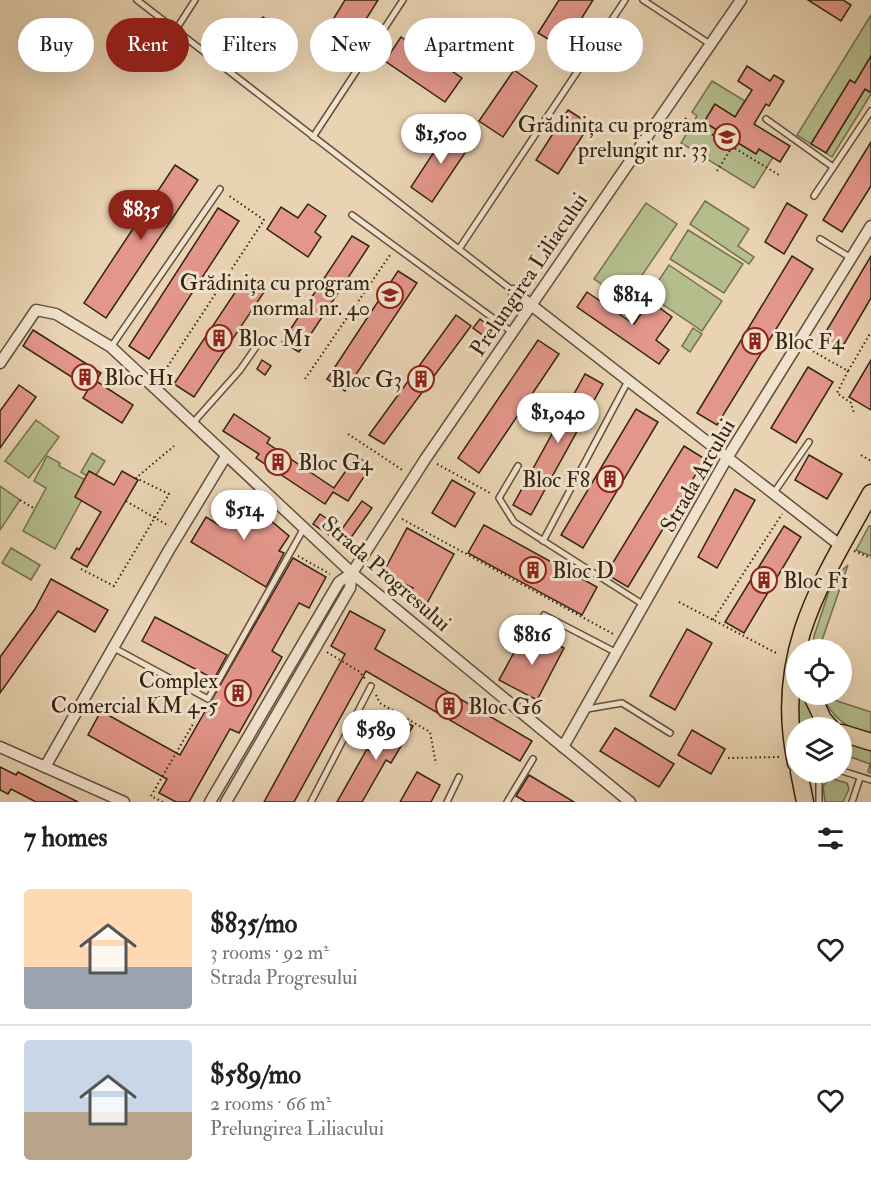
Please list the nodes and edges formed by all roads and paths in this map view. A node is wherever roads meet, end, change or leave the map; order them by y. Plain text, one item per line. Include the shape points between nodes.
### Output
1 (137, 0) edge
2 (195, 0) edge
3 (403, 0) edge
4 (625, 0) edge
5 (643, 0) edge
6 (741, 0) edge
7 (158, 18) edge
8 (184, 18) edge
9 (189, 43) edge
10 (710, 44) junction
11 (871, 111) edge
12 (685, 118) dead end
13 (766, 119) dead end
14 (313, 137) junction
15 (732, 147) junction
16 (833, 168) junction
17 (717, 171) dead end
18 (779, 175) dead end
19 (220, 189) joint
20 (814, 196) dead end
21 (352, 215) dead end
22 (871, 227) edge
23 (820, 239) dead end
24 (395, 247) junction
25 (459, 249) junction
26 (851, 258) junction
27 (513, 291) joint
28 (531, 304) junction
29 (512, 332) junction
30 (871, 332) edge
31 (799, 343) junction
32 (256, 347) dead end
33 (111, 348) junction
34 (0, 363) edge
35 (848, 371) junction
36 (305, 379) dead end
37 (628, 381) junction
38 (154, 387) junction
39 (854, 413) dead end
40 (192, 425) junction
41 (348, 434) dead end
42 (809, 442) dead end
43 (174, 446) dead end
44 (861, 455) dead end
45 (225, 456) junction
46 (426, 458) junction
47 (727, 458) junction
48 (871, 461) edge
49 (518, 466) dead end
50 (414, 477) junction
51 (871, 493) edge
52 (773, 494) junction
53 (499, 498) junction
54 (20, 500) dead end
55 (126, 501) dead end
56 (788, 505) junction
57 (35, 509) dead end
58 (866, 512) edge
59 (391, 513) junction
60 (154, 518) junction
61 (304, 528) junction
62 (180, 532) junction
63 (543, 541) junction
64 (848, 549) junction
65 (471, 557) junction
66 (871, 558) edge
67 (468, 563) dead end
68 (81, 569) dead end
69 (352, 573) junction
70 (679, 602) dead end
71 (644, 605) junction
72 (544, 615) dead end
73 (806, 619) junction
74 (713, 620) junction
75 (805, 639) edge
76 (624, 640) junction
77 (317, 646) junction
78 (113, 647) junction
79 (617, 653) junction
80 (776, 653) dead end
81 (371, 686) junction
82 (208, 699) junction
83 (585, 709) junction
84 (790, 717) edge
85 (670, 733) dead end
86 (852, 736) edge
87 (871, 741) edge
88 (0, 747) edge
89 (563, 747) junction
90 (786, 757) edge
91 (728, 758) dead end
92 (533, 759) dead end
93 (436, 764) dead end
94 (45, 767) junction
95 (852, 775) edge
96 (459, 777) dead end
97 (860, 778) junction
98 (871, 780) edge
99 (801, 783) edge
100 (819, 783) edge
101 (124, 802) edge
102 (163, 802) edge
103 (210, 802) edge
104 (226, 802) edge
105 (311, 802) edge
106 (447, 802) edge
107 (507, 802) edge
108 (630, 802) edge
109 (805, 802) edge
110 (819, 802) edge
111 (852, 802) edge

1 - 7 lane
2 - 8 lane
3 - 14 lane
4 - 25 lane
5 - 10 lane
6 - 10 street, Prelungirea Liliacului
9 - 14 lane
10 - 28 street, Prelungirea Liliacului
11 - 16 lane
12 - 15 path
13 - 16 lane
14 - 25 lane
15 - 17 path
15 - 18 path
16 - 20 lane
19 - 33 lane
19 - 38 path via 264,220
21 - 24 lane
22 - 26 street, Strada Arcului
23 - 26 lane
24 - 29 lane
24 - 36 path
25 - 27 lane
26 - 31 street, Strada Arcului
27 - 28 street
28 - 29 street, Prelungirea Liliacului
28 - 37 street
29 - 46 street, Prelungirea Liliacului
30 - 35 path
31 - 35 path
31 - 47 street, Strada Arcului
32 - 40 lane
33 - 34 street, Strada Progresului via 56,314 36,310
33 - 38 street, Strada Progresului
35 - 39 path via 837,393 851,403
37 - 47 street
37 - 63 lane
38 - 40 street, Strada Progresului
40 - 45 street, Strada Progresului
41 - 50 path
42 - 52 lane
43 - 60 path via 136,478 169,494
44 - 48 path
45 - 61 street, Strada Progresului
45 - 62 street
46 - 50 street, Prelungirea Liliacului
46 - 53 path
47 - 52 street
47 - 71 street, Strada Arcului
49 - 53 lane
50 - 59 street, Prelungirea Liliacului
51 - 58 main road
52 - 56 street
53 - 63 lane via 514,522
54 - 57 path
55 - 60 path
56 - 64 street
56 - 74 path
58 - 64 main road
59 - 65 path
59 - 69 street, Prelungirea Liliacului
60 - 62 path
60 - 68 path via 114,586
61 - 69 street, Strada Progresului
61 - 82 lane
62 - 78 street
63 - 71 lane
64 - 66 path
64 - 73 main road
65 - 67 path
65 - 76 path
69 - 77 street, Prelungirea Liliacului via 350,588
69 - 89 street, Strada Progresului
69 - 103 street, Prelungirea Liliacului via 339,582
70 - 74 path
71 - 76 street, Strada Arcului
72 - 79 lane
73 - 75 main road
73 - 84 main road via 793,661
74 - 80 path
76 - 79 street, Strada Arcului
77 - 81 path via 360,672
77 - 104 street, Prelungirea Liliacului
78 - 82 lane
78 - 94 street
79 - 83 street, Strada Arcului
81 - 93 path via 380,703 430,732
81 - 105 lane
82 - 102 path via 151,796
83 - 85 lane via 622,703
83 - 89 street, Strada Arcului
86 - 87 main road
88 - 94 street
89 - 108 street, Strada Progresului
90 - 91 path
92 - 107 lane
94 - 101 street
95 - 97 lane
96 - 106 lane
97 - 98 lane
97 - 111 lane
99 - 109 main road
100 - 110 lane

